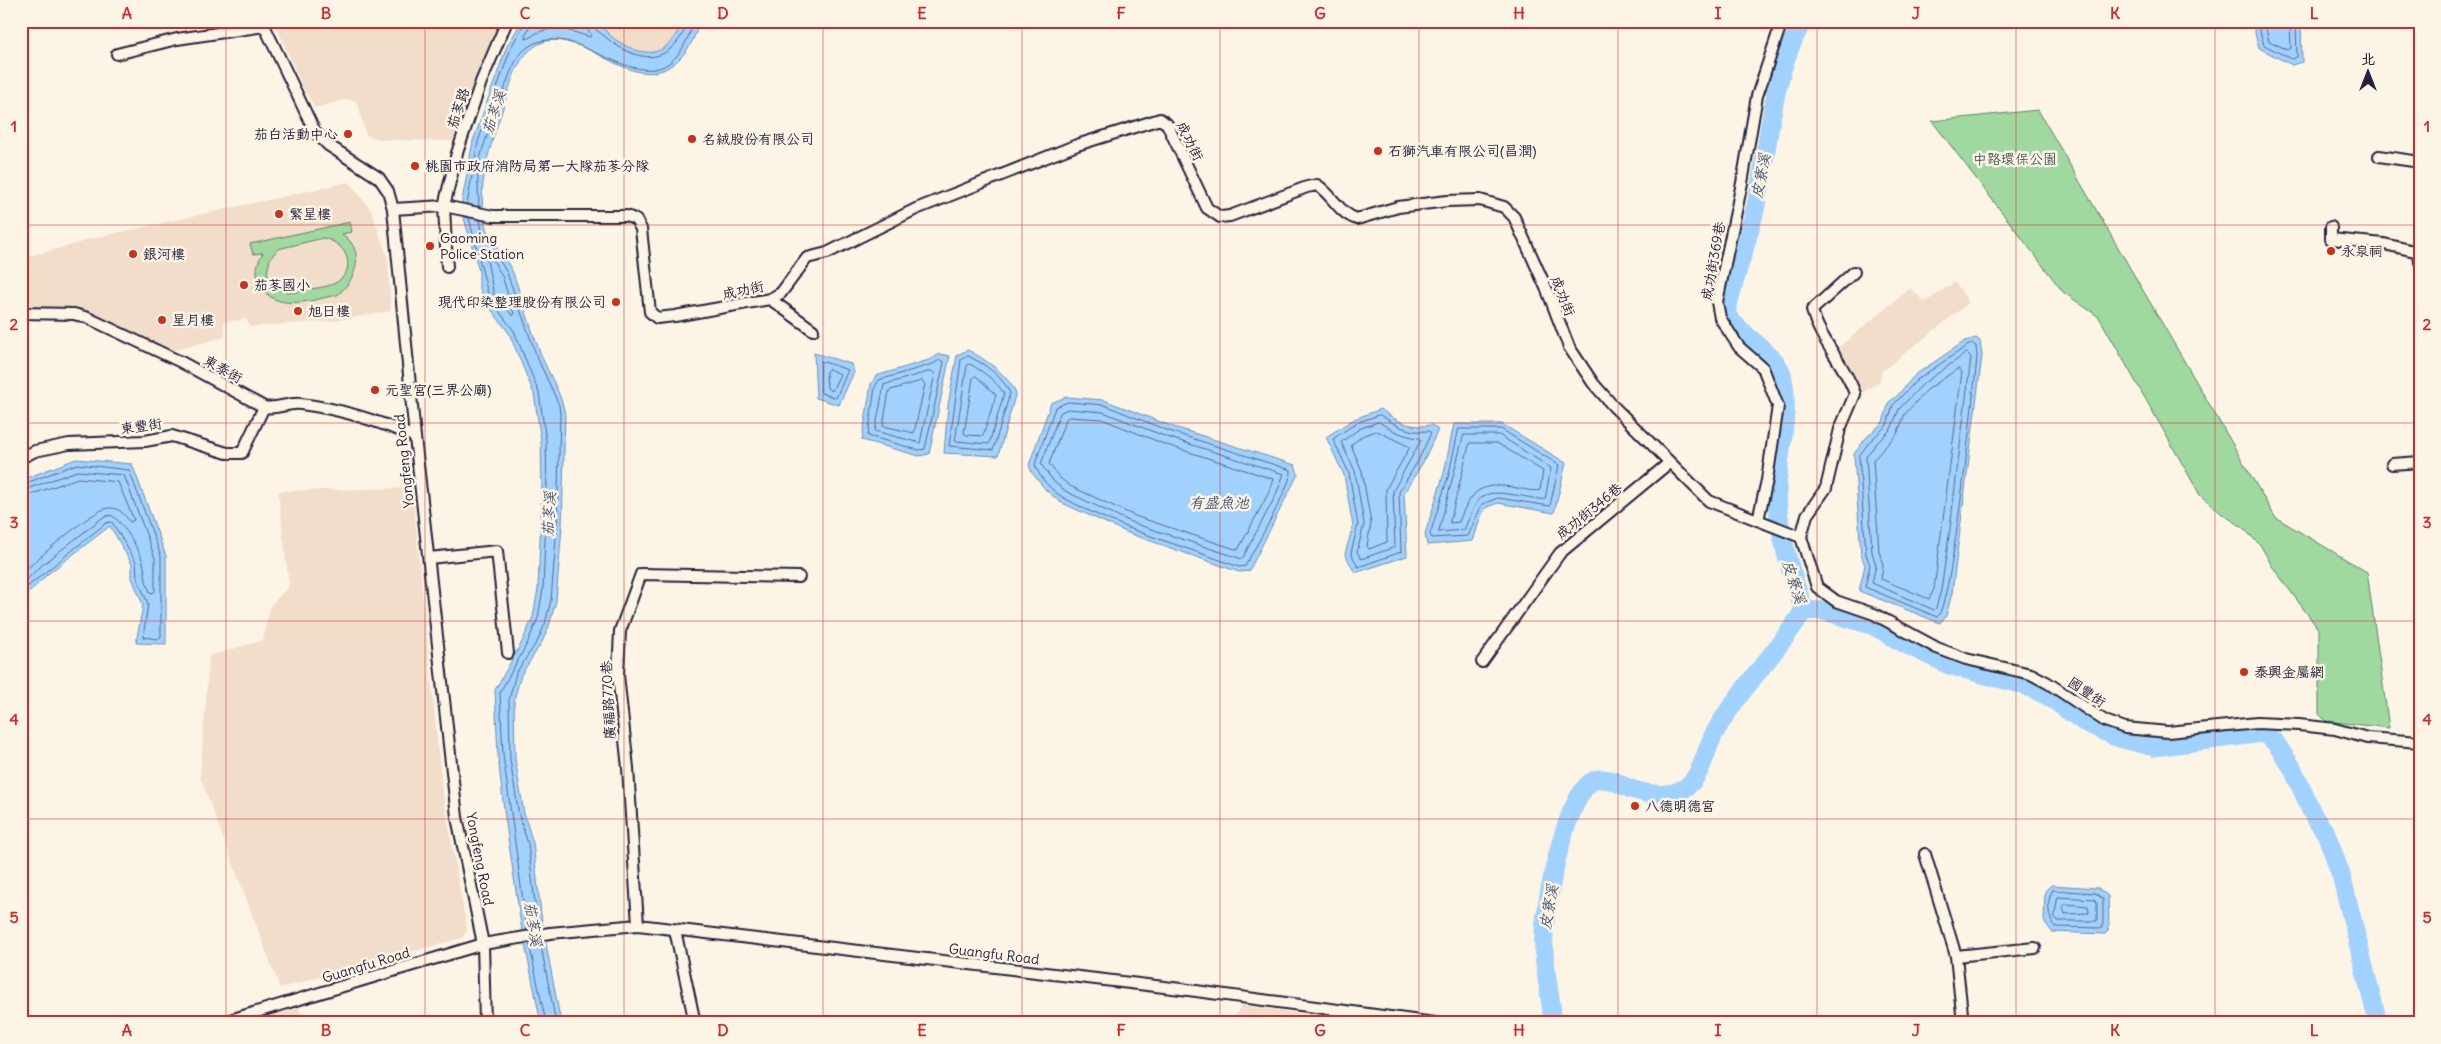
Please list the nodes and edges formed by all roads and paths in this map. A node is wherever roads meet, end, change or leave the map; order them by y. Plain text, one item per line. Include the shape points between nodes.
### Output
1 (507, 21) edge
2 (1782, 21) edge
3 (263, 24) edge
4 (117, 54) dead end
5 (2379, 156) dead end
6 (2420, 162) edge
7 (444, 206) junction
8 (393, 209) junction
9 (2331, 227) dead end
10 (2420, 262) edge
11 (447, 267) dead end
12 (1854, 272) dead end
13 (770, 299) junction
14 (21, 313) edge
15 (813, 330) dead end
16 (264, 407) junction
17 (415, 437) junction
18 (21, 458) edge
19 (2420, 462) edge
20 (1669, 463) junction
21 (2392, 464) dead end
22 (1758, 520) junction
23 (1798, 535) junction
24 (429, 558) junction
25 (799, 578) dead end
26 (508, 653) dead end
27 (1482, 662) dead end
28 (2420, 742) edge
29 (1925, 854) dead end
30 (638, 925) junction
31 (675, 930) junction
32 (483, 944) junction
33 (2035, 948) dead end
34 (1956, 956) junction
35 (220, 1023) edge
36 (485, 1023) edge
37 (695, 1023) edge
38 (1435, 1023) edge
39 (1963, 1023) edge

1 - 7 street, 茄苳路 via 481,82 457,153
2 - 22 street, 成功街369巷 via 1757,96 1717,302 1720,318 1739,347 1763,368 1778,406
3 - 4 street
3 - 8 street, Yongfeng Road via 315,132 328,145 379,178 388,191
5 - 6 street
7 - 8 street
7 - 11 street, 茄苳路
7 - 13 street, 成功街 via 488,215 627,216 636,220 641,229 650,312 657,318
8 - 17 street, Yongfeng Road
9 - 10 street via 2331,238 2419,252
12 - 23 street via 1812,310 1816,326 1850,379 1855,394 1840,429 1826,488 1807,515
13 - 15 street
13 - 20 street, 成功街 via 781,293 807,258 827,253 916,208 1077,145 1160,120 1167,124 1207,208 1220,217 1317,185 1344,212 1357,219 1398,208 1447,201 1480,200 1504,207 1514,217 1568,347 1612,406
14 - 16 street, 東泰街 via 74,314 88,318 181,362
16 - 17 street via 272,409 298,403 327,408 370,419
16 - 18 street, 東豐街 via 242,453 227,453 172,436 122,443 69,444 35,451
17 - 24 street, Yongfeng Road
19 - 21 street
20 - 22 street, 成功街 via 1709,501
20 - 27 street, 成功街346巷 via 1560,553
22 - 23 street, 成功街
23 - 28 street, 國豐街 via 1817,587 1822,592 1874,614 1937,648 1966,659 2031,674 2105,721 2125,728 2168,732 2257,723 2335,729 2367,738
24 - 26 street via 497,551
24 - 32 street, Yongfeng Road via 457,817
25 - 30 street, 廣福路770巷 via 641,574 620,631 618,675 628,768
29 - 34 street
30 - 31 street, Guangfu Road
30 - 32 street, Guangfu Road via 550,933
31 - 37 street
31 - 38 street, Guangfu Road via 1181,989
32 - 35 street, Guangfu Road
32 - 36 street, Yongfeng Road
33 - 34 street
34 - 39 street

